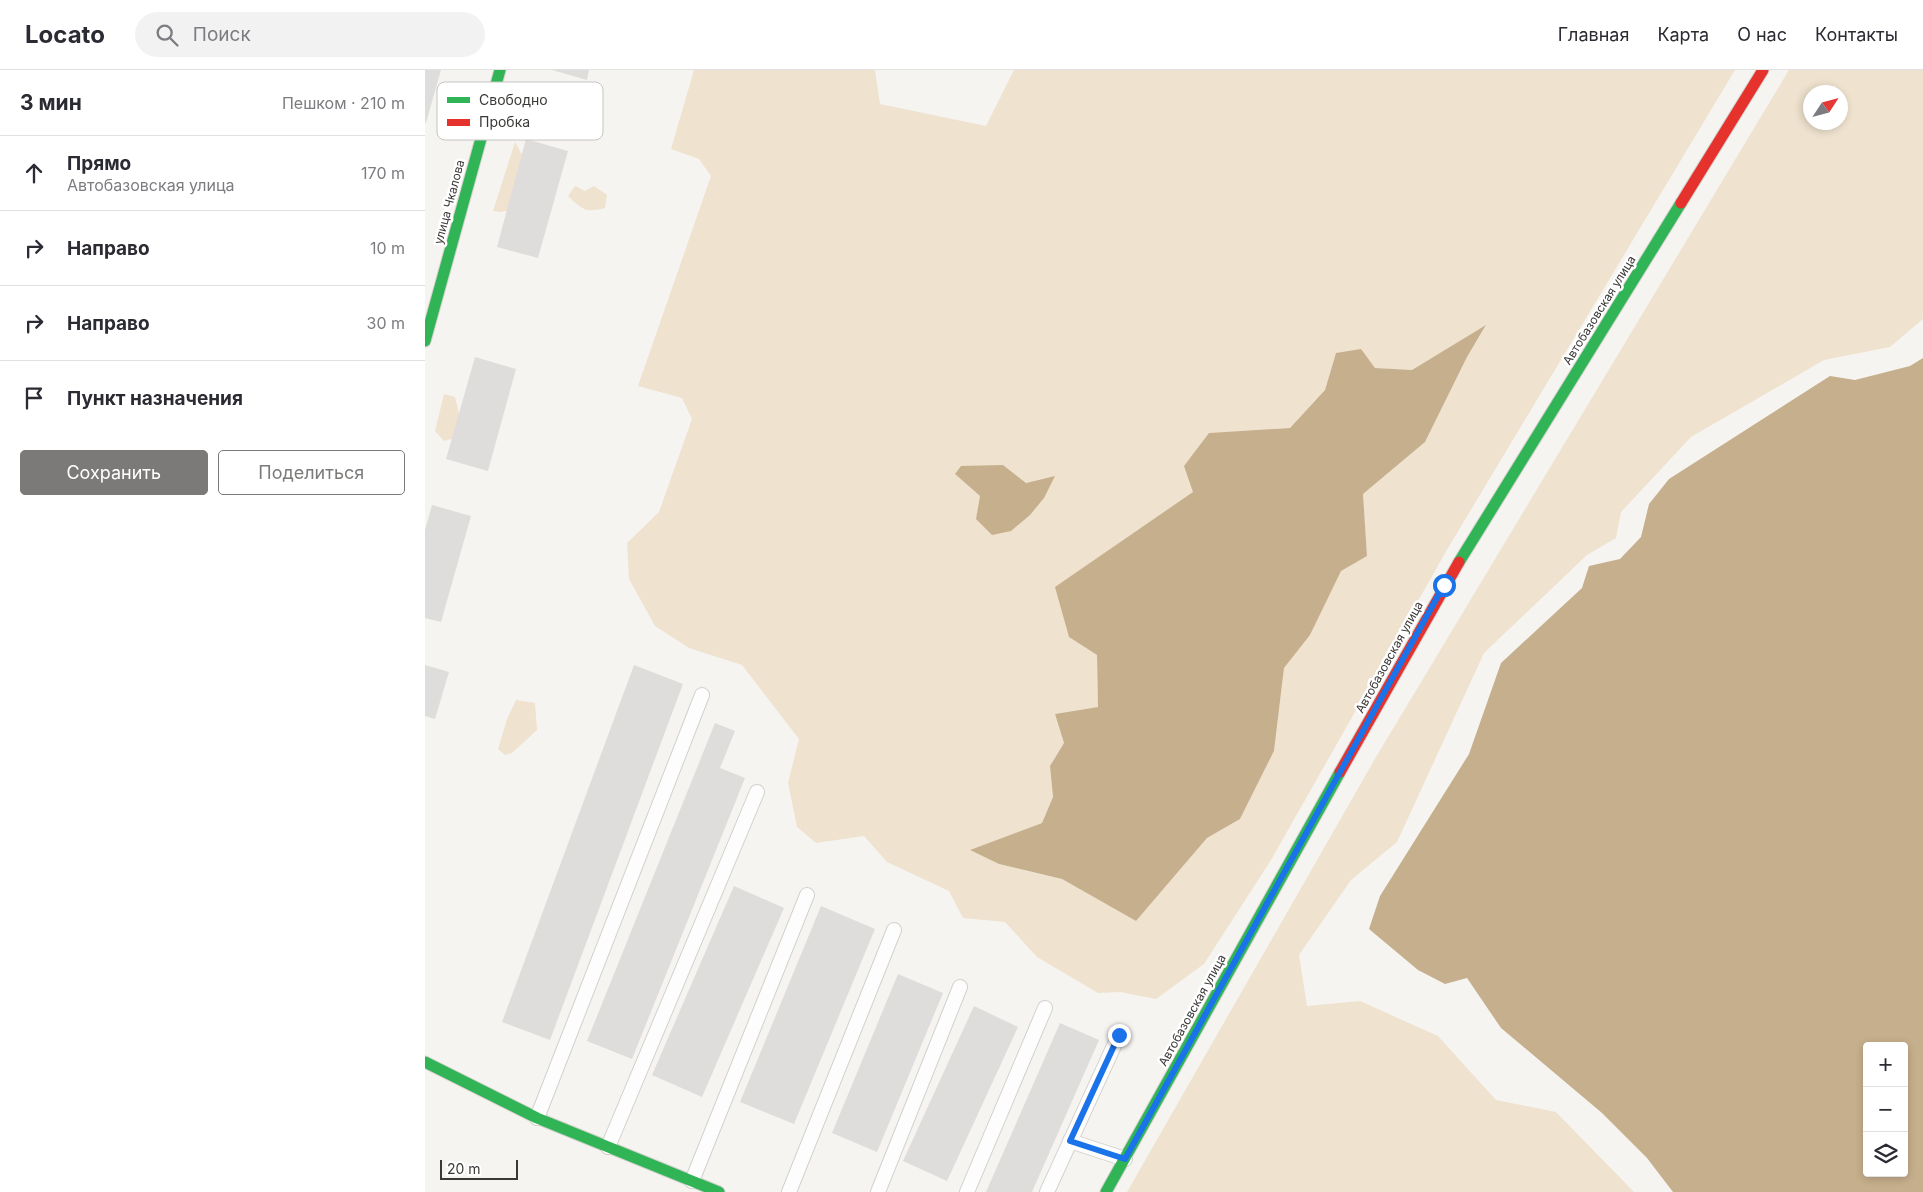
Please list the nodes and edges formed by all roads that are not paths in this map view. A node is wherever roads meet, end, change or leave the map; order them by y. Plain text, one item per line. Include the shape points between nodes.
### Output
1 (1763, 70) edge
2 (481, 140) edge
3 (425, 340) edge
4 (702, 695) dead end
5 (757, 792) dead end
6 (807, 895) dead end
7 (894, 930) dead end
8 (961, 987) dead end
9 (1045, 1008) dead end
10 (1119, 1035) dead end
11 (425, 1062) edge
12 (537, 1118) junction
13 (1070, 1141) junction
14 (609, 1147) junction
15 (1125, 1159) junction
16 (692, 1181) junction
17 (719, 1192) edge
18 (789, 1192) edge
19 (878, 1192) edge
20 (967, 1192) edge
21 (1047, 1192) edge
22 (1107, 1192) edge

1 - 15 street, Автобазовская улица via 1444,585
2 - 3 street, улица Чкалова
4 - 12 lane
5 - 14 lane
6 - 16 lane
7 - 18 lane
8 - 19 lane
9 - 20 lane
10 - 13 lane
11 - 12 street
12 - 14 street
13 - 15 lane
13 - 21 lane
14 - 16 street
15 - 22 street, Автобазовская улица
16 - 17 street

